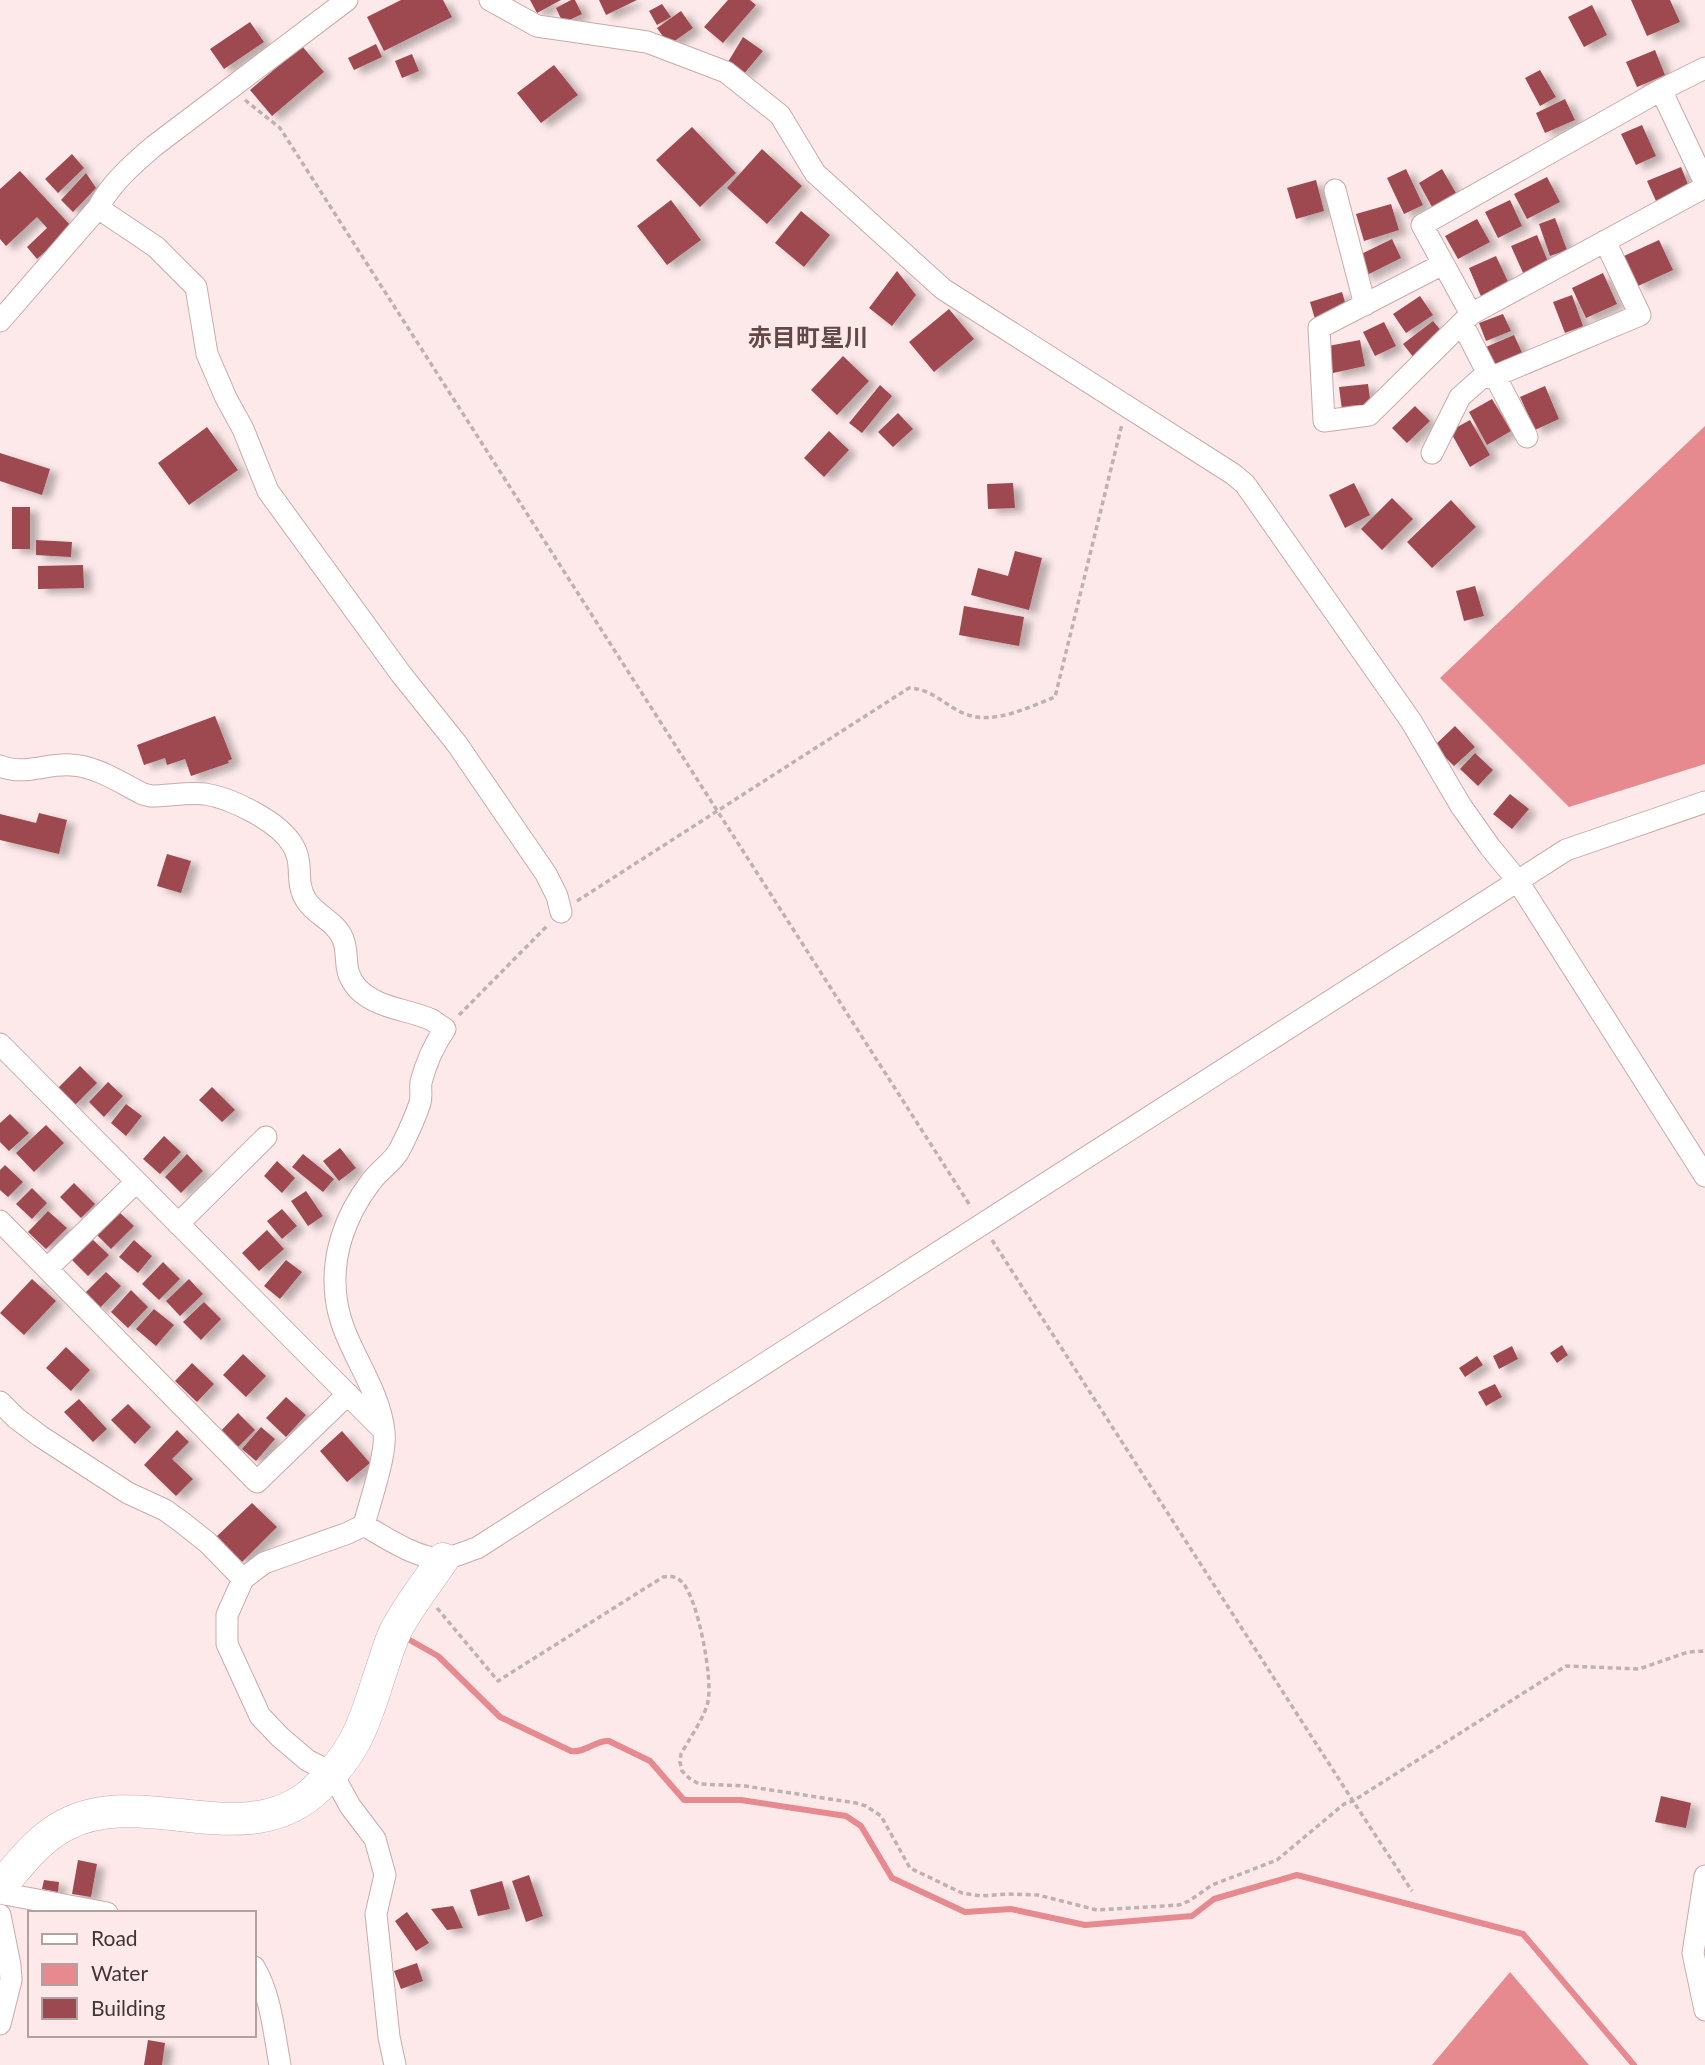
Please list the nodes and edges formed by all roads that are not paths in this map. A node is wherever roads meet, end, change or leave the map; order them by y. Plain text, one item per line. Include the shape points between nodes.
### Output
1 (347, 0) edge
2 (490, 0) edge
3 (1705, 68) edge
4 (1661, 90) junction
5 (1705, 185) edge
6 (1335, 190) dead end
7 (98, 208) junction
8 (1605, 241) junction
9 (1444, 264) junction
10 (1365, 305) junction
11 (1466, 318) junction
12 (0, 321) edge
13 (1491, 374) junction
14 (1527, 437) dead end
15 (1432, 453) dead end
16 (0, 766) edge
17 (1705, 802) edge
18 (1517, 880) junction
19 (561, 912) road end
20 (0, 1044) edge
21 (266, 1137) dead end
22 (1705, 1176) edge
23 (136, 1182) junction
24 (0, 1221) edge
25 (178, 1224) junction
26 (48, 1268) junction
27 (348, 1394) junction
28 (0, 1402) edge
29 (385, 1432) junction
30 (364, 1525) junction
31 (443, 1559) junction
32 (243, 1579) junction
33 (332, 1773) junction
34 (1705, 1876) edge
35 (0, 1888) edge
36 (0, 1893) edge
37 (96, 1911) edge
38 (0, 1915) edge
39 (256, 1971) edge
40 (1705, 2010) edge
41 (0, 2024) edge
42 (280, 2065) edge
43 (395, 2065) edge

1 - 7 street via 154,146 105,194
2 - 18 street via 537,26 647,42 726,72 780,114 815,173 943,289 1245,484 1411,721 1461,806
3 - 4 street
4 - 5 street
4 - 9 street via 1422,225
5 - 8 street
6 - 10 street
7 - 12 street
7 - 19 street via 156,247 196,287 207,354 268,491 457,744 546,874
8 - 11 street
8 - 13 street via 1640,315
9 - 10 street
9 - 11 street
10 - 11 street via 1319,328 1324,421 1369,415
11 - 13 street
13 - 14 street
13 - 15 street via 1460,397
16 - 29 street via 24,770 83,766 143,794 205,794 258,815 292,844 300,862 301,890 312,908 342,936 347,969 357,987 376,1002 445,1029 428,1061 420,1085 422,1100 400,1151 359,1200 346,1223 335,1265 340,1320 369,1380
17 - 18 street via 1566,850
18 - 22 street
18 - 31 street via 477,1548
20 - 23 street
21 - 25 street
23 - 25 street
23 - 26 street
24 - 26 street
25 - 27 street
26 - 27 street via 257,1482
27 - 29 street
28 - 32 street via 40,1436 183,1522
29 - 30 street
30 - 31 street via 400,1546
30 - 32 street via 264,1563
31 - 33 street via 396,1629 365,1720 353,1747
32 - 33 street via 227,1615 227,1644 235,1665 260,1716 307,1760
33 - 35 street via 289,1807 242,1819 147,1811 88,1815 43,1839
33 - 43 street via 374,1839 385,1875 376,1914
34 - 40 street via 1693,1953
36 - 37 street
38 - 41 street via 11,1980
39 - 42 street

